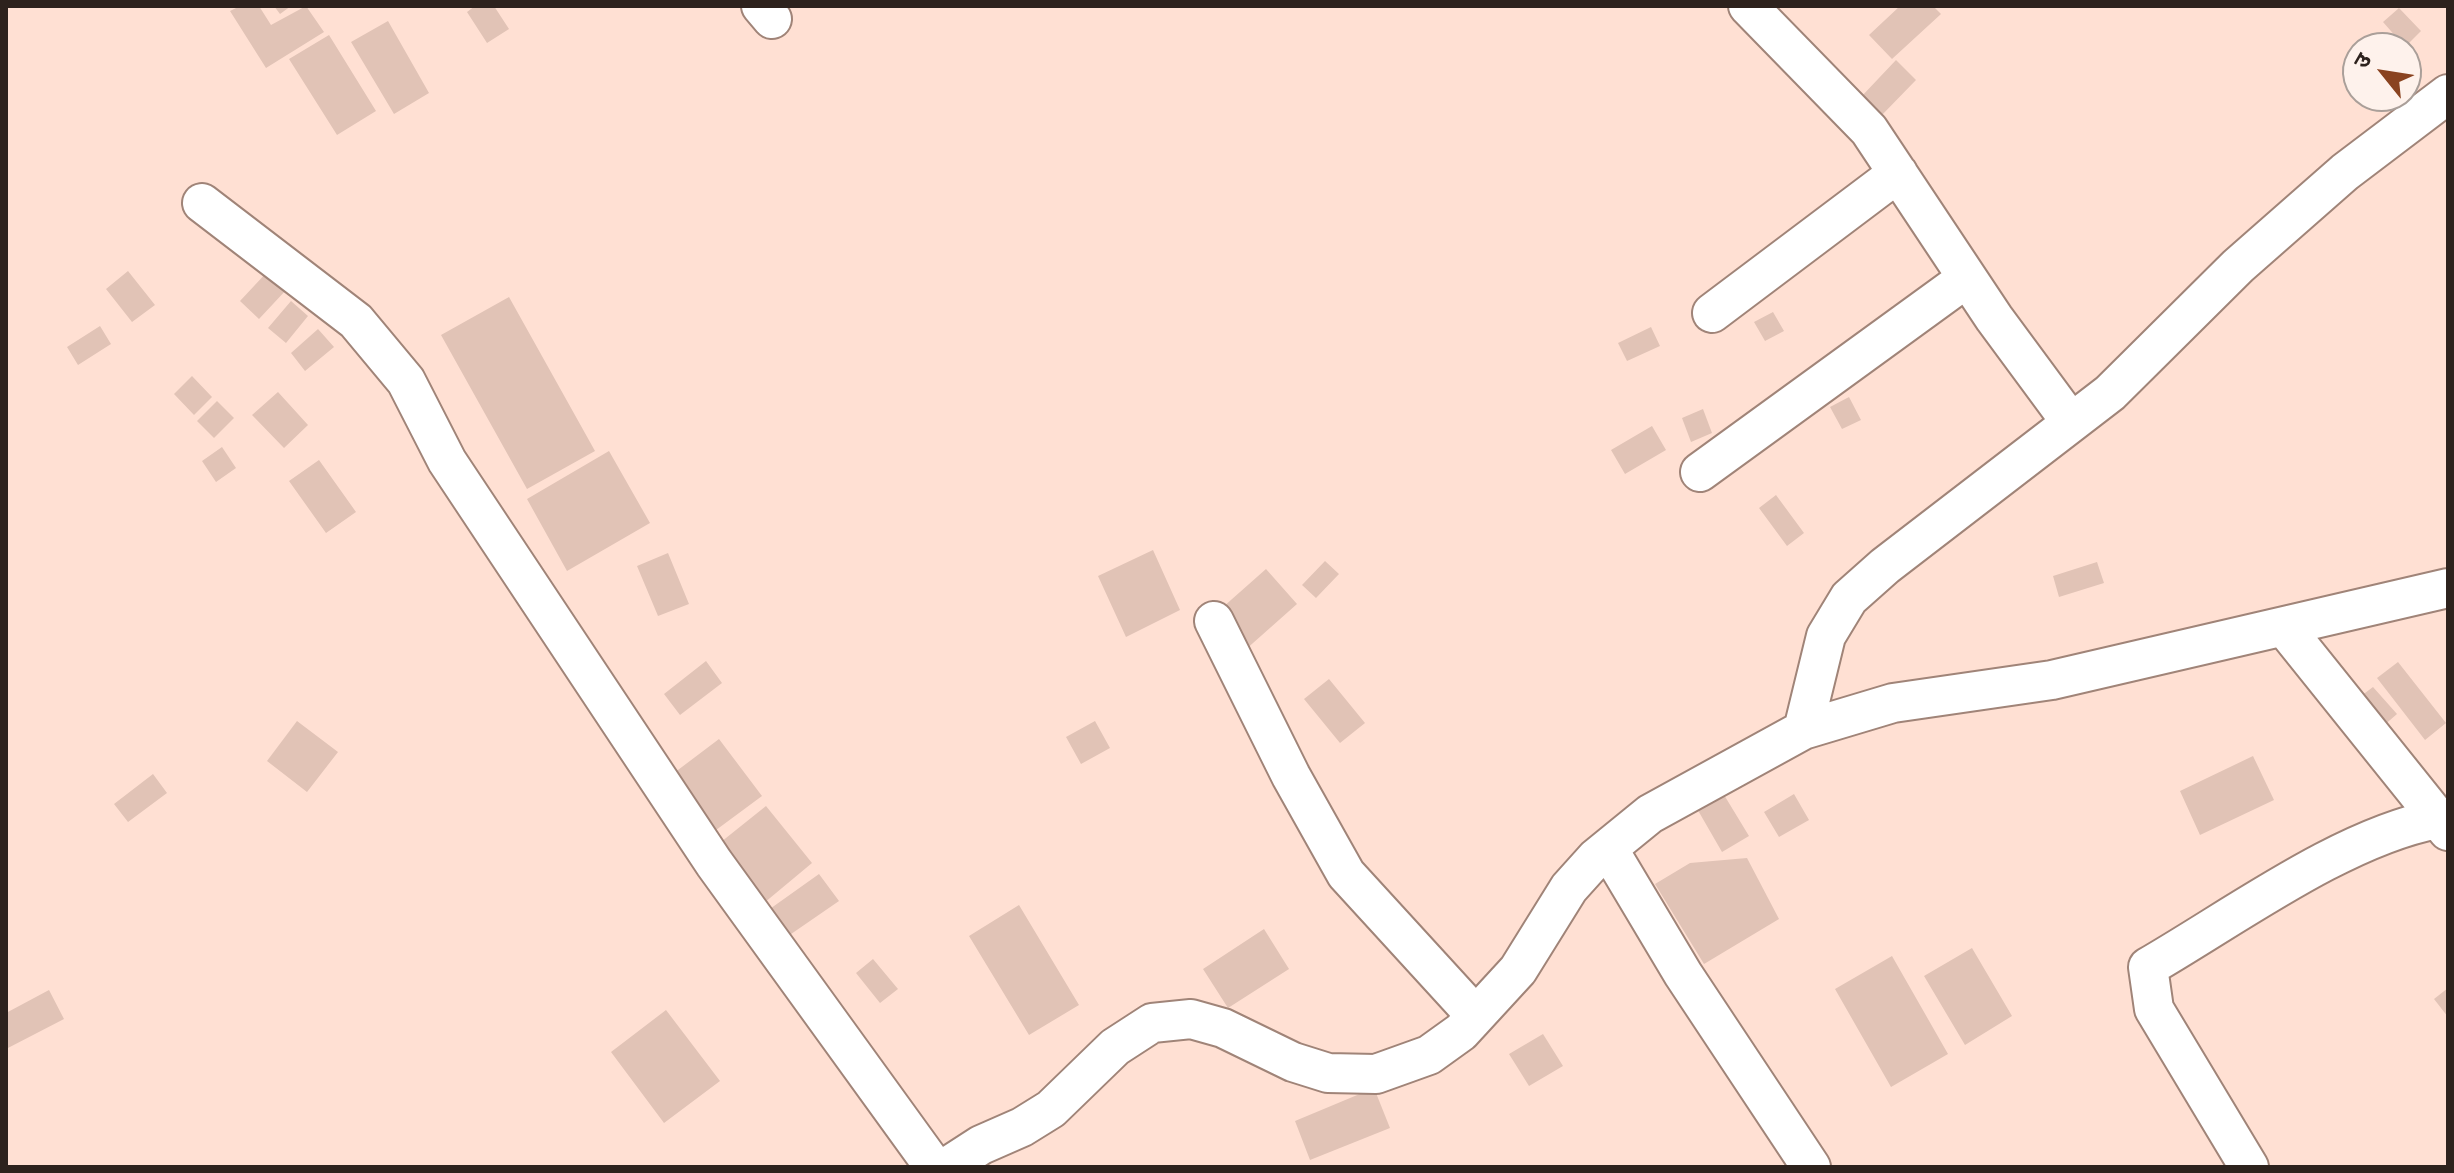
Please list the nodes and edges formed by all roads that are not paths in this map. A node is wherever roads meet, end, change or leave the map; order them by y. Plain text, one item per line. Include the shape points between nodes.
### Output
1 (1748, 6) edge
2 (2448, 94) edge
3 (1898, 173) junction
4 (202, 203) dead end
5 (1967, 278) junction
6 (1712, 313) dead end
7 (2070, 421) junction
8 (1700, 472) dead end
9 (2448, 588) edge
10 (1214, 621) dead end
11 (2285, 628) junction
12 (1803, 730) junction
13 (2443, 825) edge
14 (1609, 850) junction
15 (1475, 1015) junction
16 (934, 1167) edge
17 (947, 1167) edge
18 (1811, 1167) edge
19 (2249, 1167) edge

1 - 3 street via 1869,130
2 - 7 street via 2345,172 2238,266 2110,393
3 - 5 street
3 - 6 street
4 - 16 street via 356,321 406,381 447,461 714,863
5 - 7 street
5 - 8 street
7 - 12 street via 1849,598 1826,636
9 - 11 street
10 - 15 street via 1346,874
11 - 12 street via 2052,680 1893,703
11 - 13 street
12 - 14 street via 1650,814
13 - 19 street via 2404,826 2290,882 2148,967 2154,1009
14 - 15 street via 1569,888 1518,970
14 - 18 street via 1683,974
15 - 17 street via 1429,1055 1359,1076 1293,1062 1223,1028 1191,1019 1152,1023 1115,1047 1051,1109

